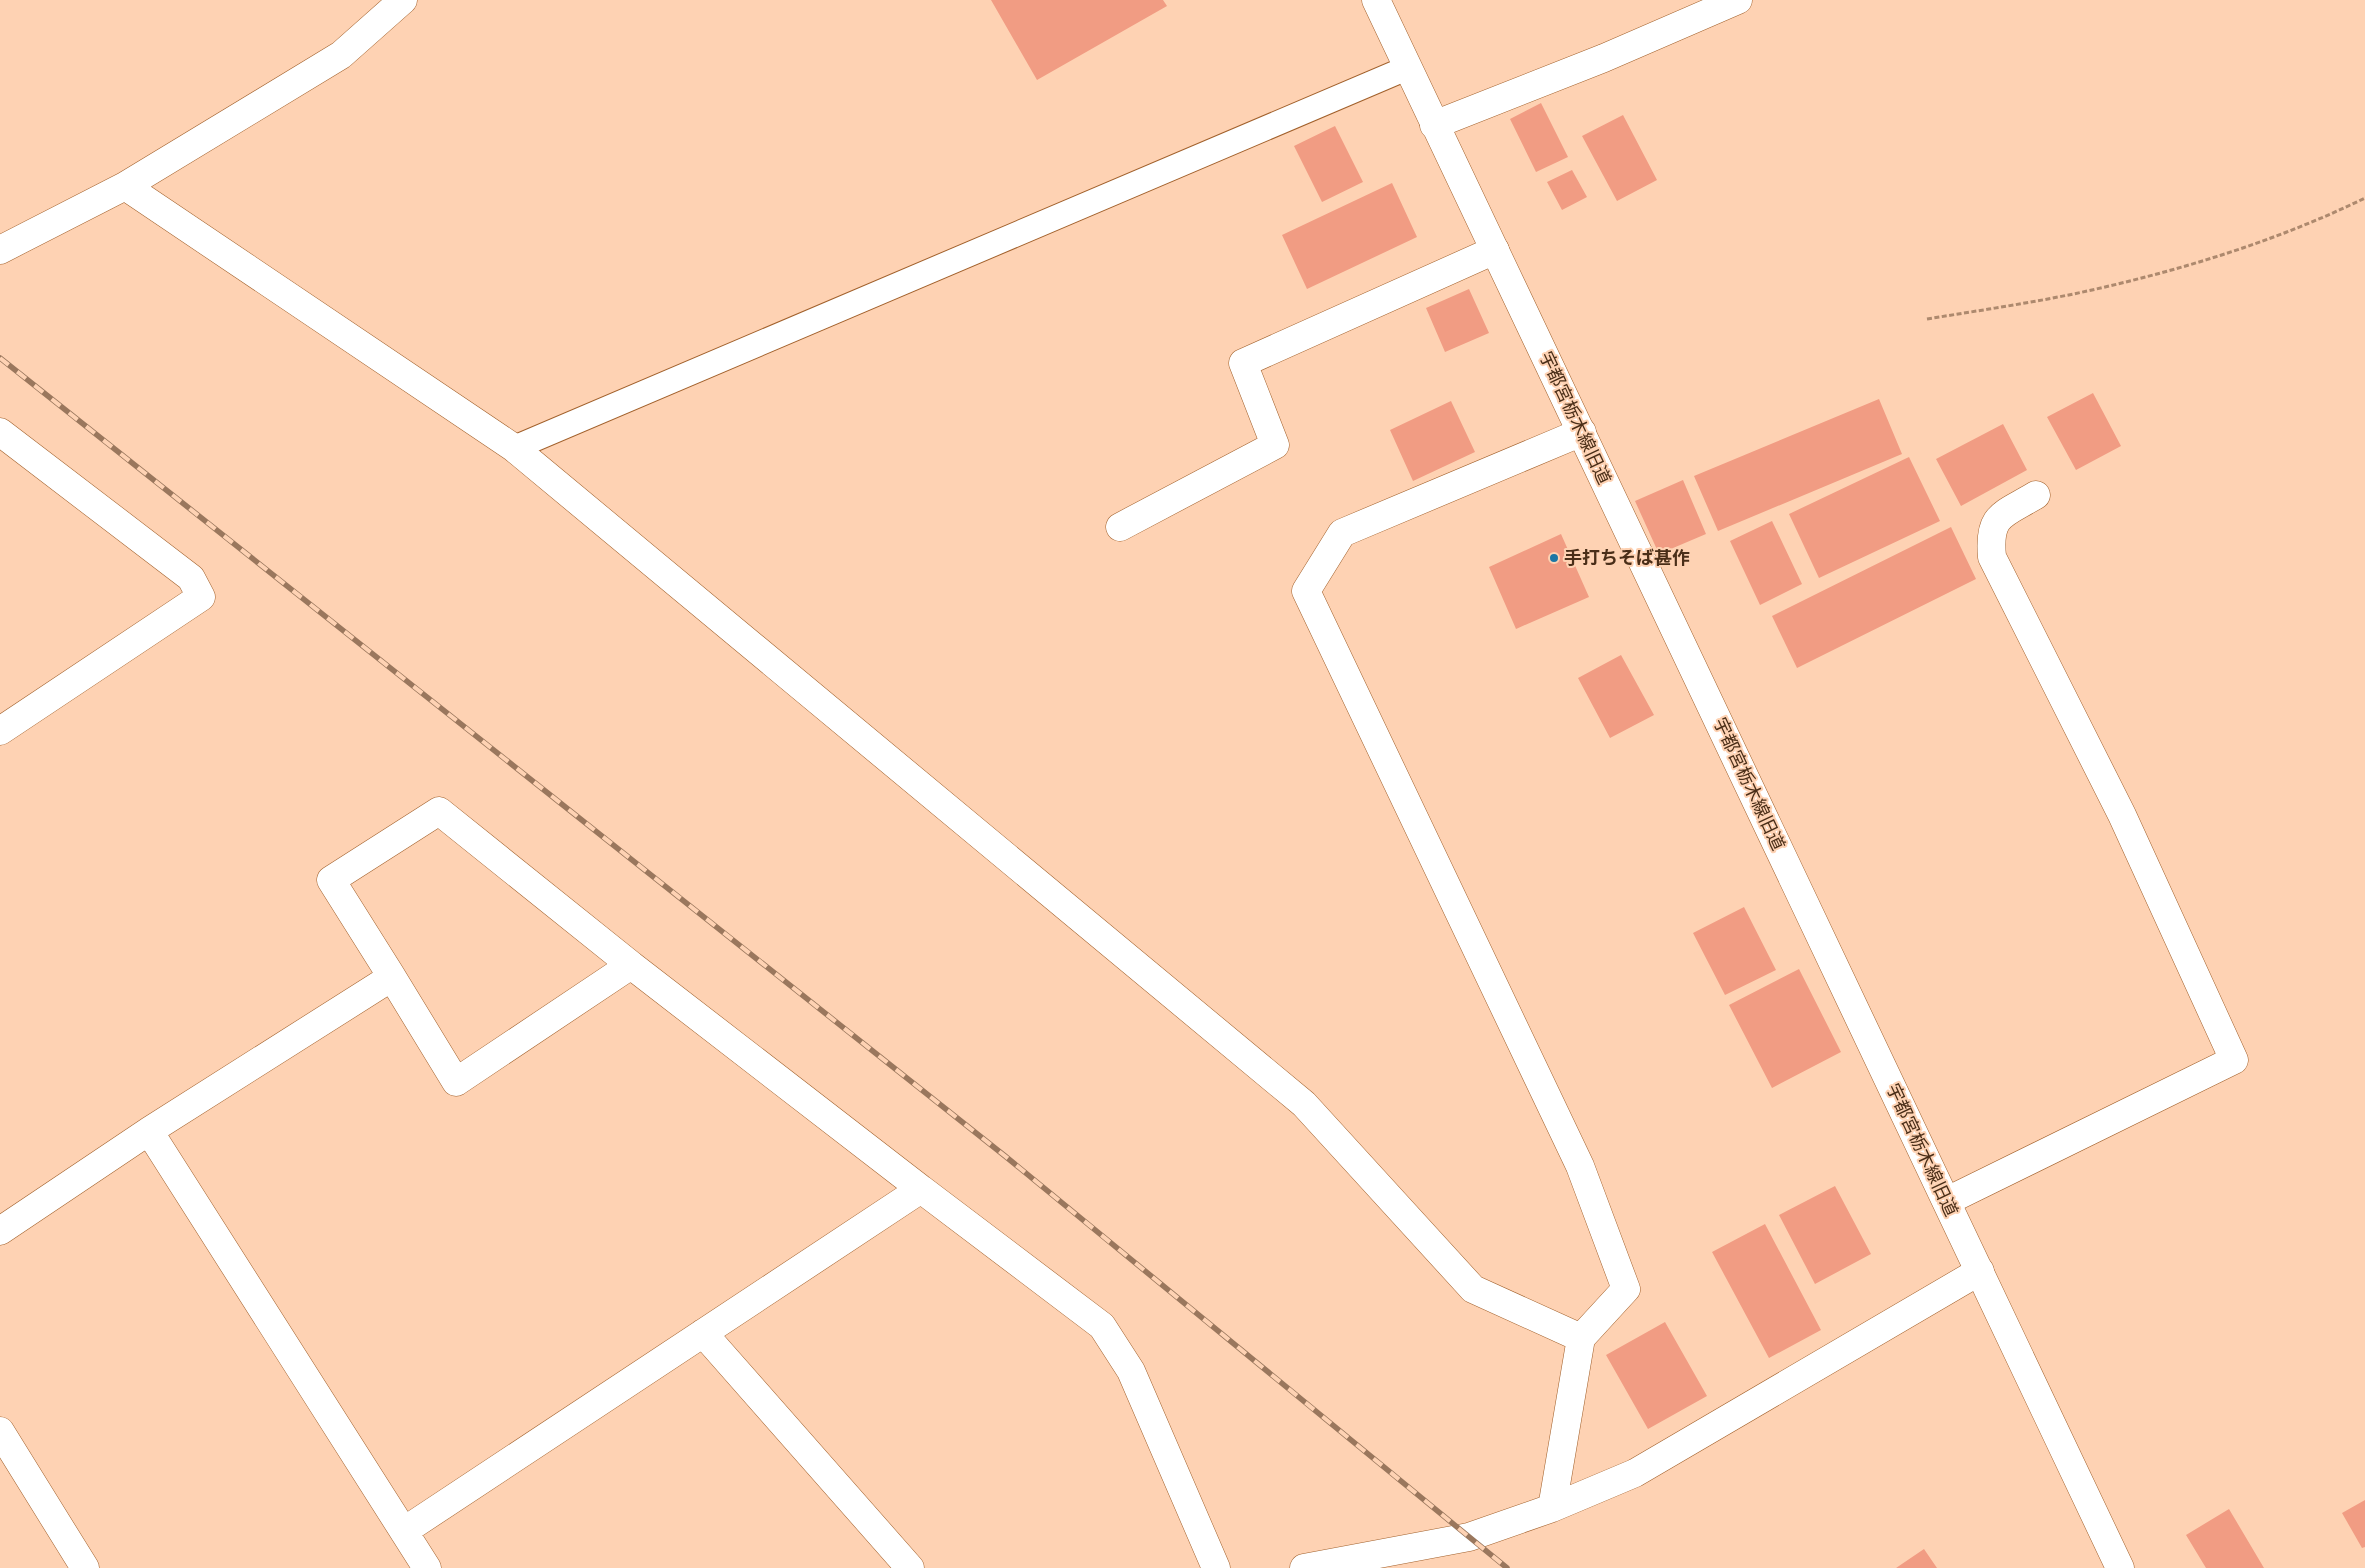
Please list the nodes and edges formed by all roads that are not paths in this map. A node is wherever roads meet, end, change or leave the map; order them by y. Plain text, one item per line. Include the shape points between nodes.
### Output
1 (403, 0) edge
2 (1376, 0) edge
3 (1738, 0) edge
4 (1407, 68) junction
5 (1434, 125) junction
6 (125, 186) junction
7 (0, 250) edge
8 (1495, 250) junction
9 (0, 432) edge
10 (1582, 432) junction
11 (514, 448) junction
12 (2036, 495) dead end
13 (1120, 527) dead end
14 (0, 731) edge
15 (631, 965) junction
16 (392, 977) junction
17 (149, 1131) junction
18 (921, 1189) junction
19 (1947, 1202) junction
20 (0, 1232) edge
21 (1980, 1271) junction
22 (703, 1333) junction
23 (1581, 1338) junction
24 (0, 1431) edge
25 (1552, 1508) junction
26 (404, 1530) junction
27 (85, 1568) edge
28 (427, 1568) edge
29 (910, 1568) edge
30 (1216, 1568) edge
31 (1304, 1568) edge
32 (2120, 1568) edge

1 - 6 street via 341,55
2 - 4 street, 宇都宮栃木線旧道
3 - 5 street via 1604,58
4 - 5 street, 宇都宮栃木線旧道
4 - 11 lane
5 - 8 street, 宇都宮栃木線旧道
6 - 7 street
6 - 11 street
8 - 10 street, 宇都宮栃木線旧道
8 - 13 street via 1243,363 1275,445
9 - 14 street via 191,578 201,597
10 - 19 street, 宇都宮栃木線旧道
10 - 23 street via 1342,533 1306,591 1580,1166 1626,1289
11 - 23 street via 1304,1104 1473,1289
12 - 19 street via 1996,520 1990,536 1992,557 2122,815 2234,1060
15 - 16 street via 456,1082
15 - 16 street via 439,811 331,880
15 - 18 street
16 - 17 street
17 - 20 street
17 - 26 street
18 - 22 street
18 - 30 street via 1102,1326 1131,1370
19 - 21 street, 宇都宮栃木線旧道
21 - 25 street via 1635,1473
21 - 32 street, 宇都宮栃木線旧道
22 - 26 street
22 - 29 street
23 - 25 street
24 - 27 street
25 - 31 street via 1469,1537
26 - 28 street

